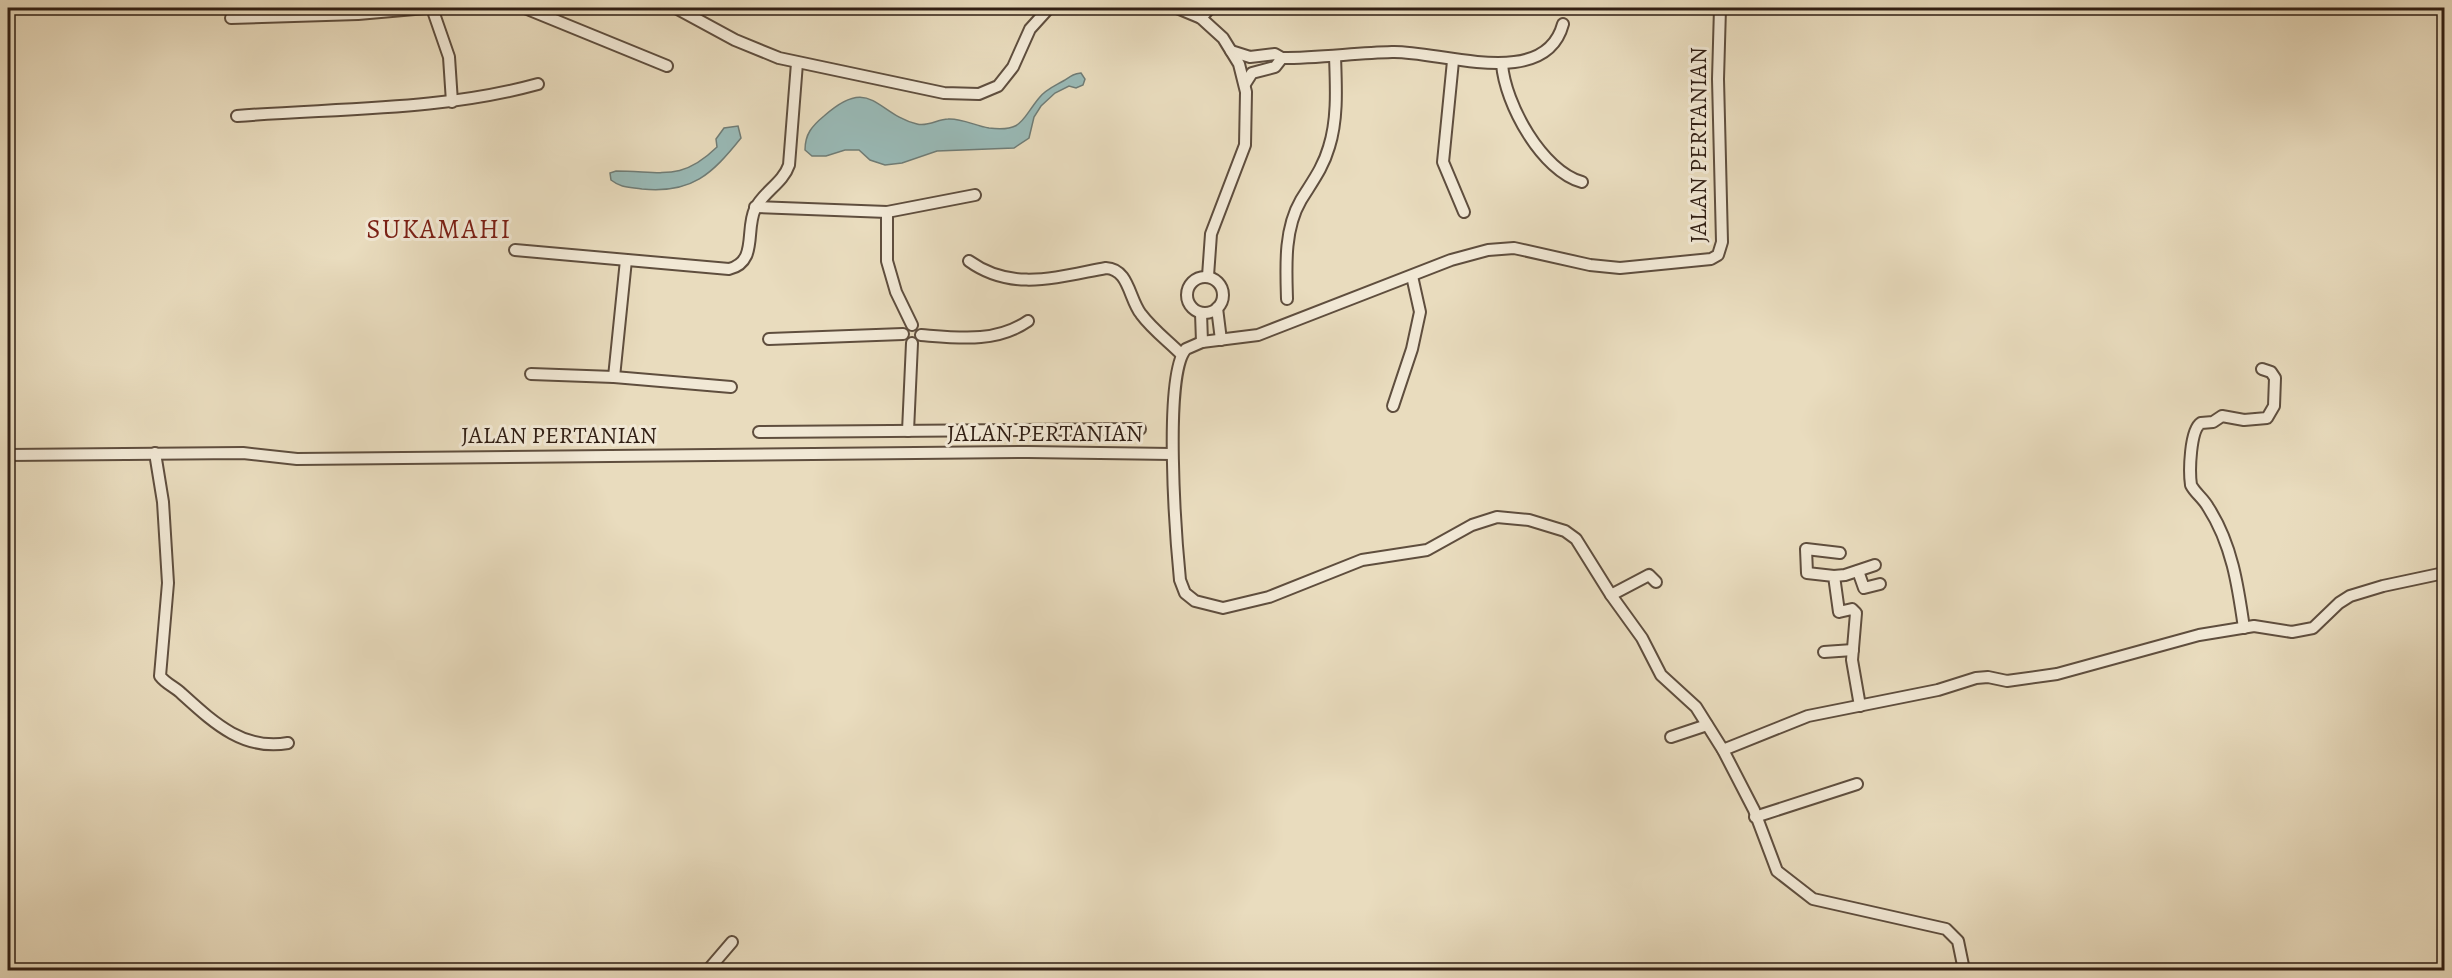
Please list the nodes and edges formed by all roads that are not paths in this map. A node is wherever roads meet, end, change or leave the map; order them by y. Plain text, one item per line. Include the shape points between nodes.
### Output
1 (426, 8) edge
2 (432, 8) edge
3 (525, 8) edge
4 (676, 8) edge
5 (1049, 8) edge
6 (1178, 8) edge
7 (1210, 8) edge
8 (1720, 8) edge
9 (231, 18) dead end
10 (1201, 18) junction
11 (1563, 24) dead end
12 (1231, 51) junction
13 (1335, 56) junction
14 (1282, 58) junction
15 (1453, 61) junction
16 (797, 63) junction
17 (1502, 64) junction
18 (667, 66) dead end
19 (538, 84) dead end
20 (1245, 84) junction
21 (452, 102) junction
22 (237, 116) dead end
23 (1582, 182) dead end
24 (975, 195) dead end
25 (755, 207) junction
26 (887, 212) junction
27 (1464, 212) dead end
28 (515, 250) dead end
29 (626, 260) junction
30 (969, 261) dead end
31 (1208, 276) junction
32 (1412, 276) junction
33 (1287, 299) dead end
34 (1216, 308) junction
35 (1202, 313) junction
36 (1028, 321) dead end
37 (912, 325) junction
38 (903, 334) junction
39 (921, 335) junction
40 (769, 339) dead end
41 (1221, 340) junction
42 (1202, 342) junction
43 (912, 343) junction
44 (1181, 354) junction
45 (2262, 369) dead end
46 (531, 374) dead end
47 (614, 377) junction
48 (731, 387) dead end
49 (1394, 406) dead end
50 (1140, 429) dead end
51 (908, 431) junction
52 (759, 432) dead end
53 (155, 453) junction
54 (1172, 454) junction
55 (8, 455) edge
56 (1840, 553) dead end
57 (1875, 565) dead end
58 (1858, 571) junction
59 (2445, 573) edge
60 (1834, 576) junction
61 (1656, 582) dead end
62 (1880, 584) dead end
63 (1611, 595) junction
64 (2244, 628) junction
65 (1853, 650) junction
66 (1824, 652) dead end
67 (1860, 706) junction
68 (1707, 725) junction
69 (1671, 737) dead end
70 (288, 743) dead end
71 (1723, 750) junction
72 (1857, 784) dead end
73 (1755, 817) junction
74 (732, 942) dead end
75 (708, 970) edge
76 (1964, 970) edge

1 - 9 street
2 - 21 street via 449,57
3 - 18 street
4 - 16 street via 751,48
5 - 16 street via 1030,29 1005,78 990,91 979,94 950,94
6 - 10 street
7 - 10 street
8 - 32 street, JALAN PERTANIAN via 1722,242 1718,255 1711,259 1620,268 1499,248 1451,260
10 - 12 street
11 - 17 street via 1560,36 1536,55
12 - 14 street via 1251,57 1275,54
12 - 20 street
13 - 14 street
13 - 15 street via 1417,52
13 - 33 street via 1330,144 1293,221 1286,262
14 - 20 street via 1275,67 1252,73
15 - 17 street
15 - 27 street via 1443,162
16 - 25 street via 789,165
17 - 23 street via 1503,83 1528,138 1571,179
19 - 21 street
20 - 31 street via 1245,145 1211,234
21 - 22 street
24 - 26 street
25 - 26 street
25 - 29 street via 747,255 735,267
26 - 37 street via 887,261
28 - 29 street
29 - 47 street
30 - 44 street via 991,274 1022,281 1106,268 1117,270 1141,314
31 - 34 street via 1222,290 1222,300
31 - 35 street via 1193,281 1186,295 1189,304
32 - 41 street, JALAN PERTANIAN via 1258,335
32 - 49 street via 1420,312
34 - 35 street
34 - 41 street
35 - 42 street
36 - 39 street via 990,337
37 - 38 street
37 - 39 street via 919,328
38 - 40 street
38 - 43 street
39 - 43 street
41 - 42 street, JALAN PERTANIAN
42 - 44 street, JALAN PERTANIAN
43 - 51 street
44 - 54 street, JALAN PERTANIAN via 1176,368
45 - 64 street via 2275,378 2272,413 2258,420 2223,416 2201,423 2194,430 2192,448 2191,485 2209,508 2236,570
46 - 47 street
47 - 48 street
50 - 51 street
51 - 52 street
53 - 54 street, JALAN PERTANIAN via 243,453 297,459
53 - 55 street, JALAN PERTANIAN
53 - 70 street via 168,573 160,676 197,710 234,735 259,745
54 - 63 street via 1180,580 1185,593 1207,606 1223,608 1269,597 1362,560 1427,550 1472,525 1497,517 1529,520 1565,531 1576,539
56 - 60 street via 1806,549 1807,573
57 - 58 street
58 - 60 street
58 - 62 street via 1864,588
59 - 64 street via 2350,596 2313,628 2292,632 2264,626
60 - 65 street via 1839,612 1852,609 1856,613
61 - 63 street via 1649,575
63 - 68 street via 1642,638 1661,675 1696,707
64 - 67 street via 2199,635 2057,674 2007,681 1976,678
65 - 66 street
65 - 67 street
67 - 71 street via 1801,718
68 - 69 street
68 - 71 street
71 - 73 street
72 - 73 street
73 - 76 street via 1778,871 1791,884 1813,900 1946,929 1958,941
74 - 75 street

